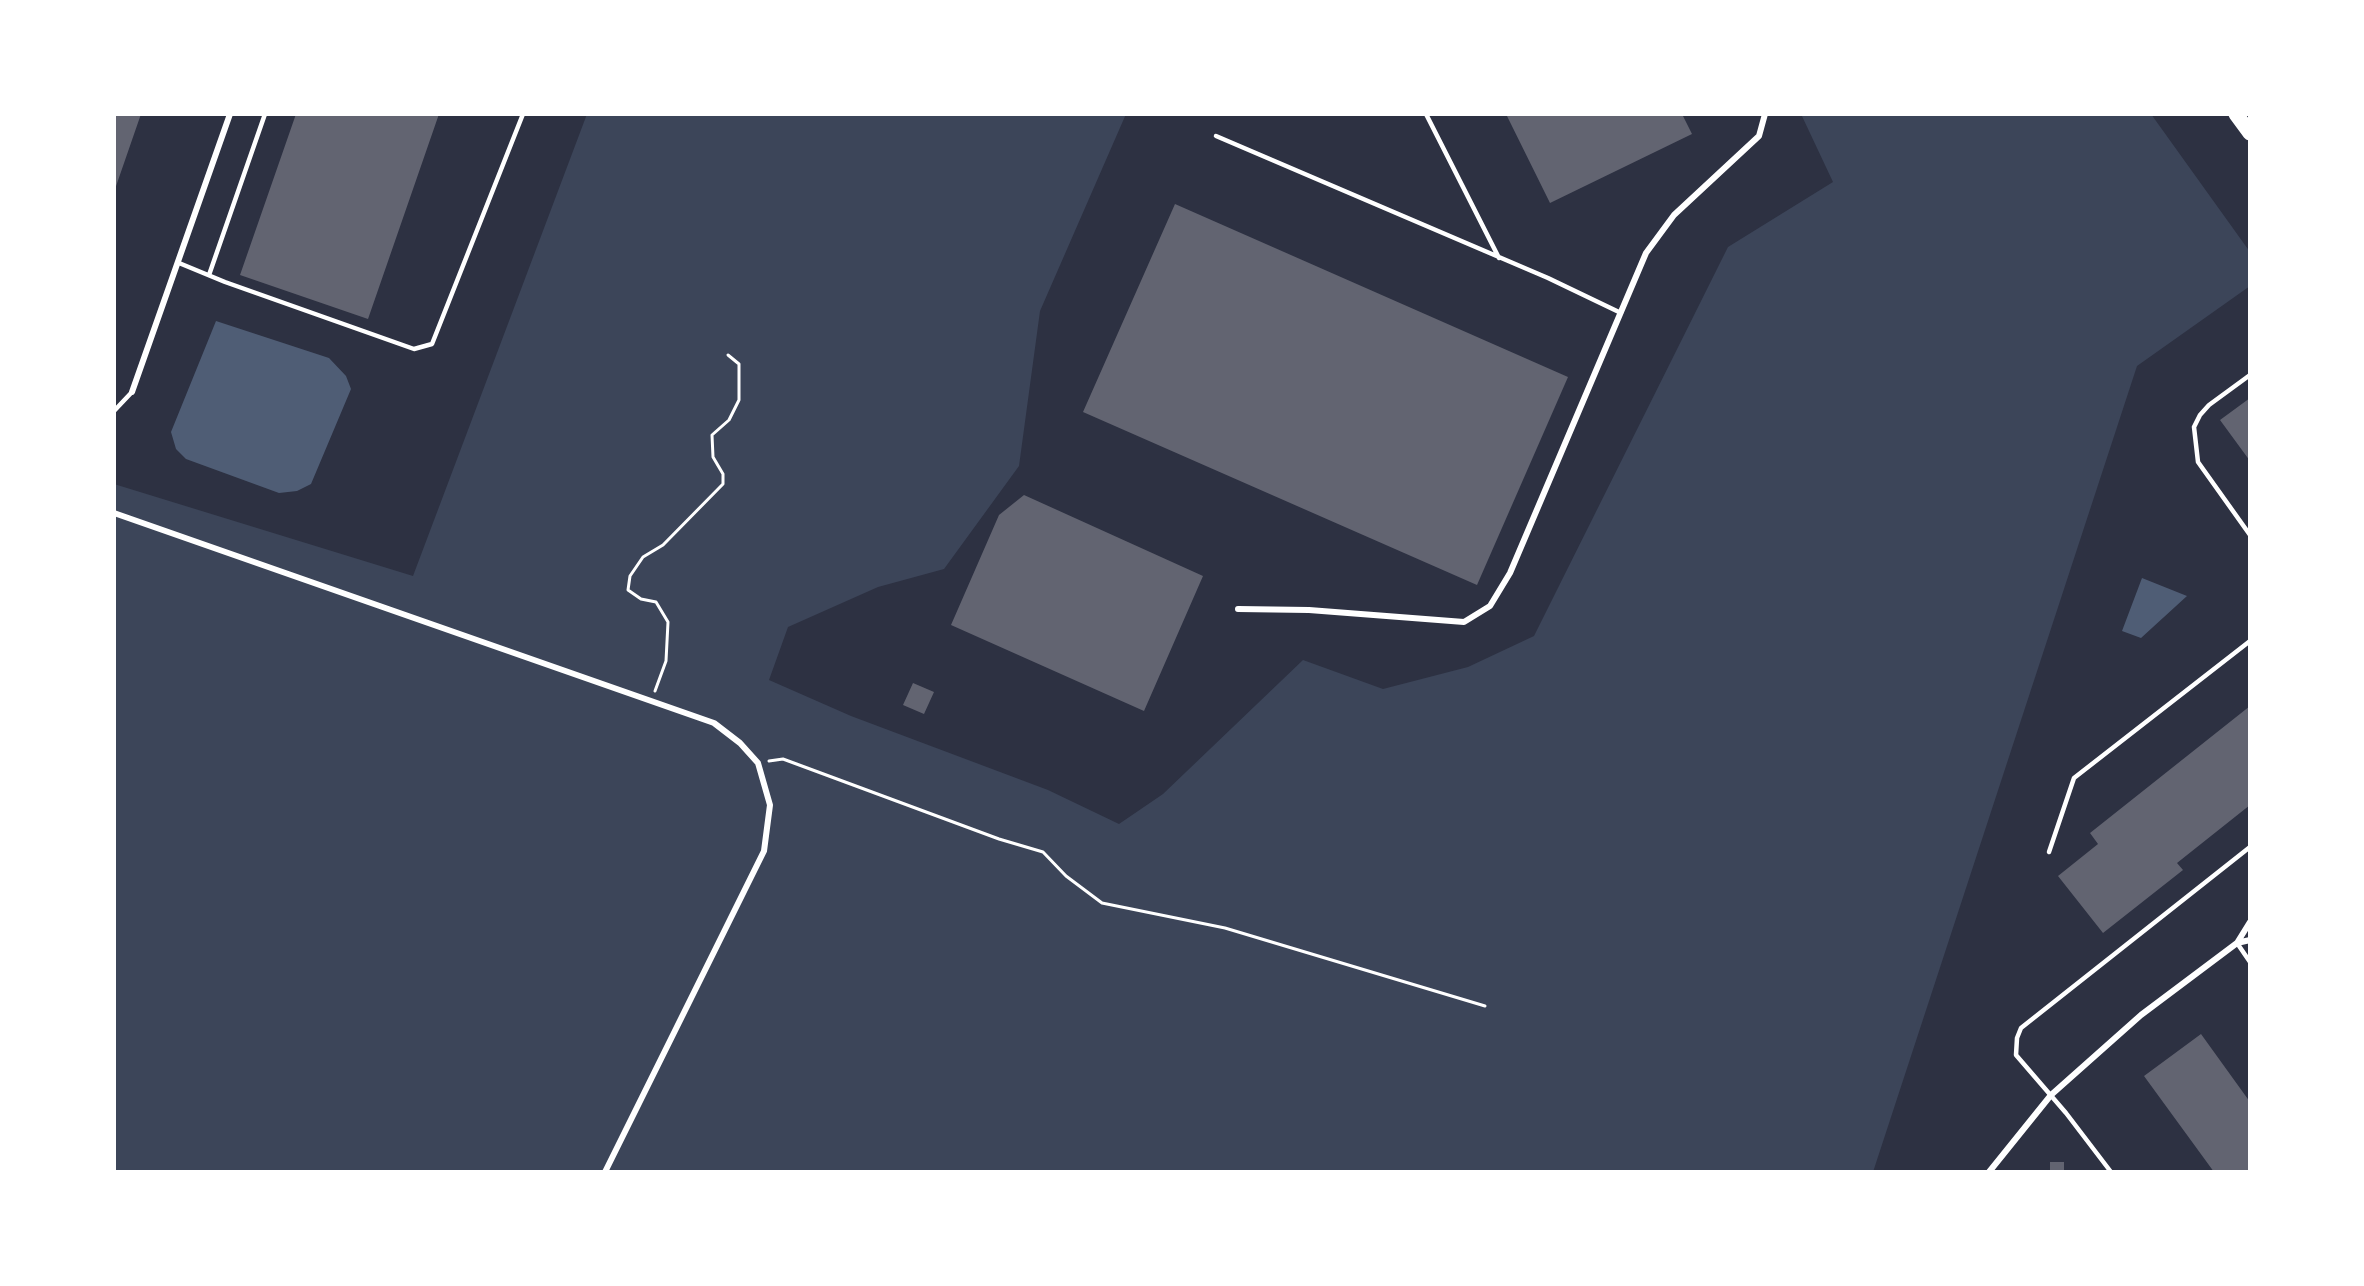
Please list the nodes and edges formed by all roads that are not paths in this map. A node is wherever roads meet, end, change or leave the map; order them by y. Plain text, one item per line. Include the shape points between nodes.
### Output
1 (230, 114) edge
2 (265, 114) edge
3 (523, 114) edge
4 (1426, 114) edge
5 (1765, 114) edge
6 (2236, 114) edge
7 (2250, 133) edge
8 (1216, 136) dead end
9 (1499, 258) junction
10 (179, 263) junction
11 (209, 275) junction
12 (1621, 313) junction
13 (2250, 375) edge
14 (132, 392) joint
15 (114, 411) edge
16 (114, 513) edge
17 (2250, 535) edge
18 (1238, 609) dead end
19 (2250, 641) edge
20 (2250, 847) edge
21 (2049, 852) dead end
22 (2250, 922) edge
23 (2250, 940) edge
24 (2236, 943) junction
25 (2250, 962) edge
26 (2051, 1095) junction
27 (605, 1172) edge
28 (1989, 1172) edge
29 (2111, 1172) edge

1 - 10 street
2 - 11 lane
3 - 11 lane via 432,344 414,349
4 - 9 lane
5 - 12 street via 1759,136 1674,215 1646,253
6 - 7 main road
8 - 9 lane
9 - 12 lane
10 - 11 lane
10 - 14 street
12 - 18 street via 1510,573 1490,606 1479,615 1464,622 1309,610
13 - 17 lane via 2209,405 2194,427 2198,462
14 - 15 lane
16 - 27 street via 714,723 758,763 770,805 764,851
19 - 21 lane via 2074,778
20 - 26 lane via 2021,1028 2016,1055
22 - 24 street
23 - 24 street
24 - 25 lane
24 - 26 street via 2133,1022
26 - 28 street
26 - 29 lane

